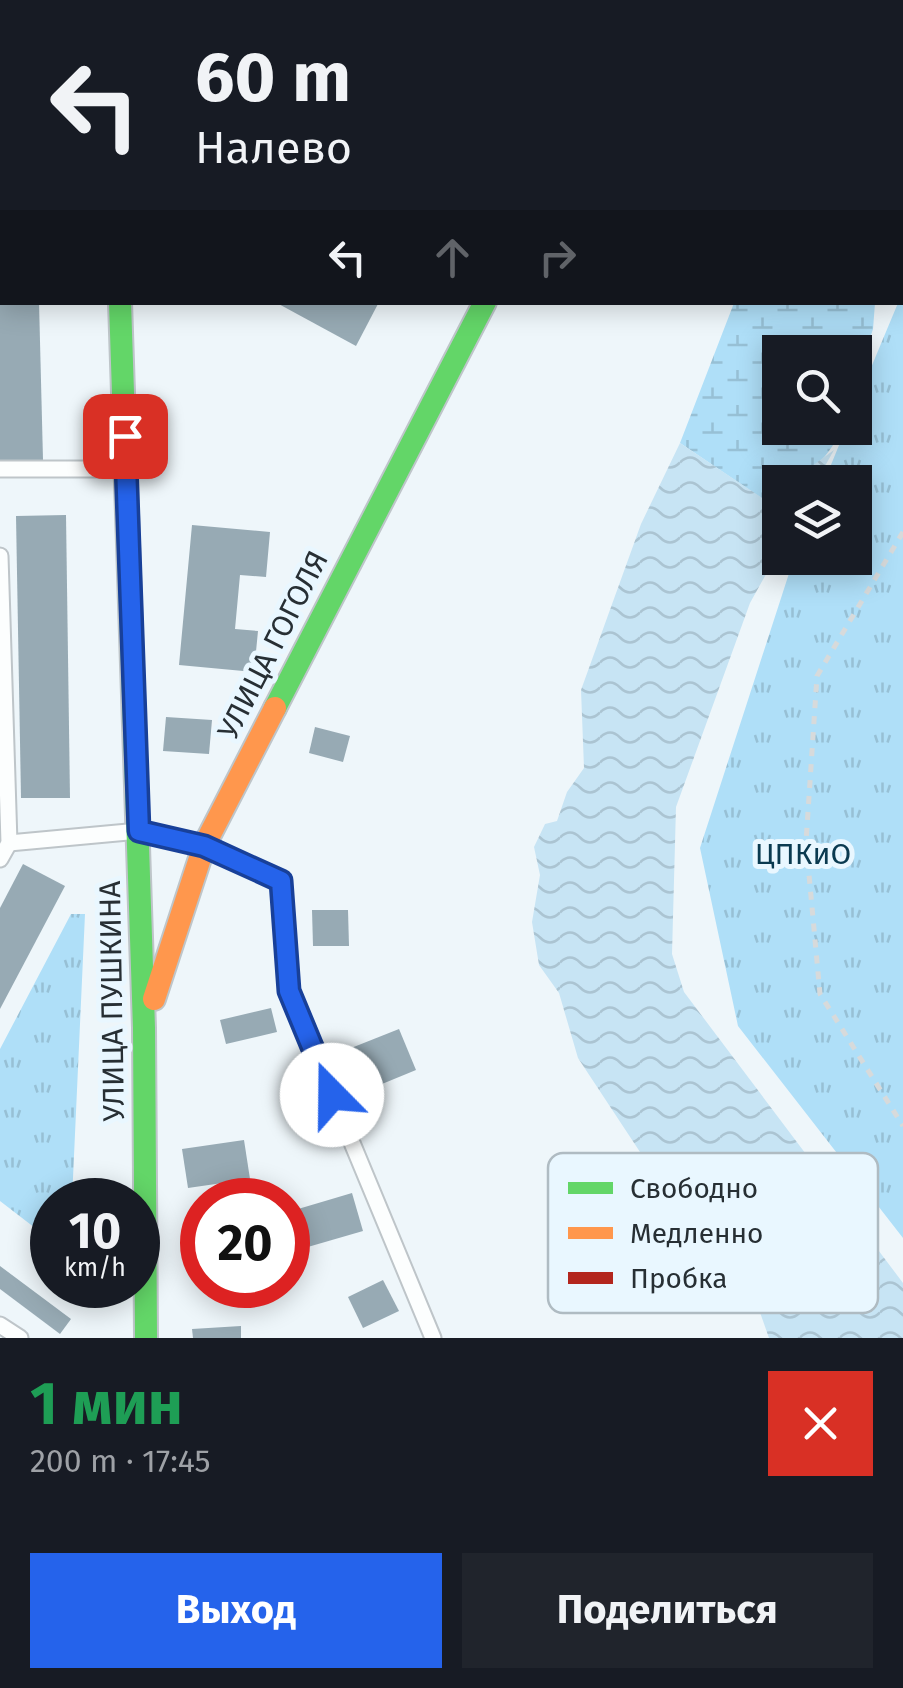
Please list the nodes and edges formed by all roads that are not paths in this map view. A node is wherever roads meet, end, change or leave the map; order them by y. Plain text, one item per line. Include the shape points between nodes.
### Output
1 (120, 305) edge
2 (483, 305) edge
3 (0, 469) edge
4 (126, 469) junction
5 (0, 556) edge
6 (1, 615) edge
7 (3, 789) edge
8 (139, 831) junction
9 (9, 843) junction
10 (204, 846) junction
11 (0, 859) edge
12 (144, 1028) junction
13 (0, 1326) edge
14 (20, 1338) edge
15 (146, 1338) edge
16 (433, 1338) edge

1 - 4 main road, УЛИЦА ПУШКИНА
2 - 10 main road, УЛИЦА ГОГОЛЯ
3 - 4 lane
4 - 8 main road, УЛИЦА ПУШКИНА
5 - 6 lane
6 - 7 lane
7 - 9 lane
8 - 9 lane
8 - 10 lane
8 - 12 main road, УЛИЦА ПУШКИНА
9 - 11 lane
10 - 12 main road, УЛИЦА ГОГОЛЯ
10 - 16 lane via 281,881 289,991
12 - 15 main road, УЛИЦА ПУШКИНА
13 - 14 lane

